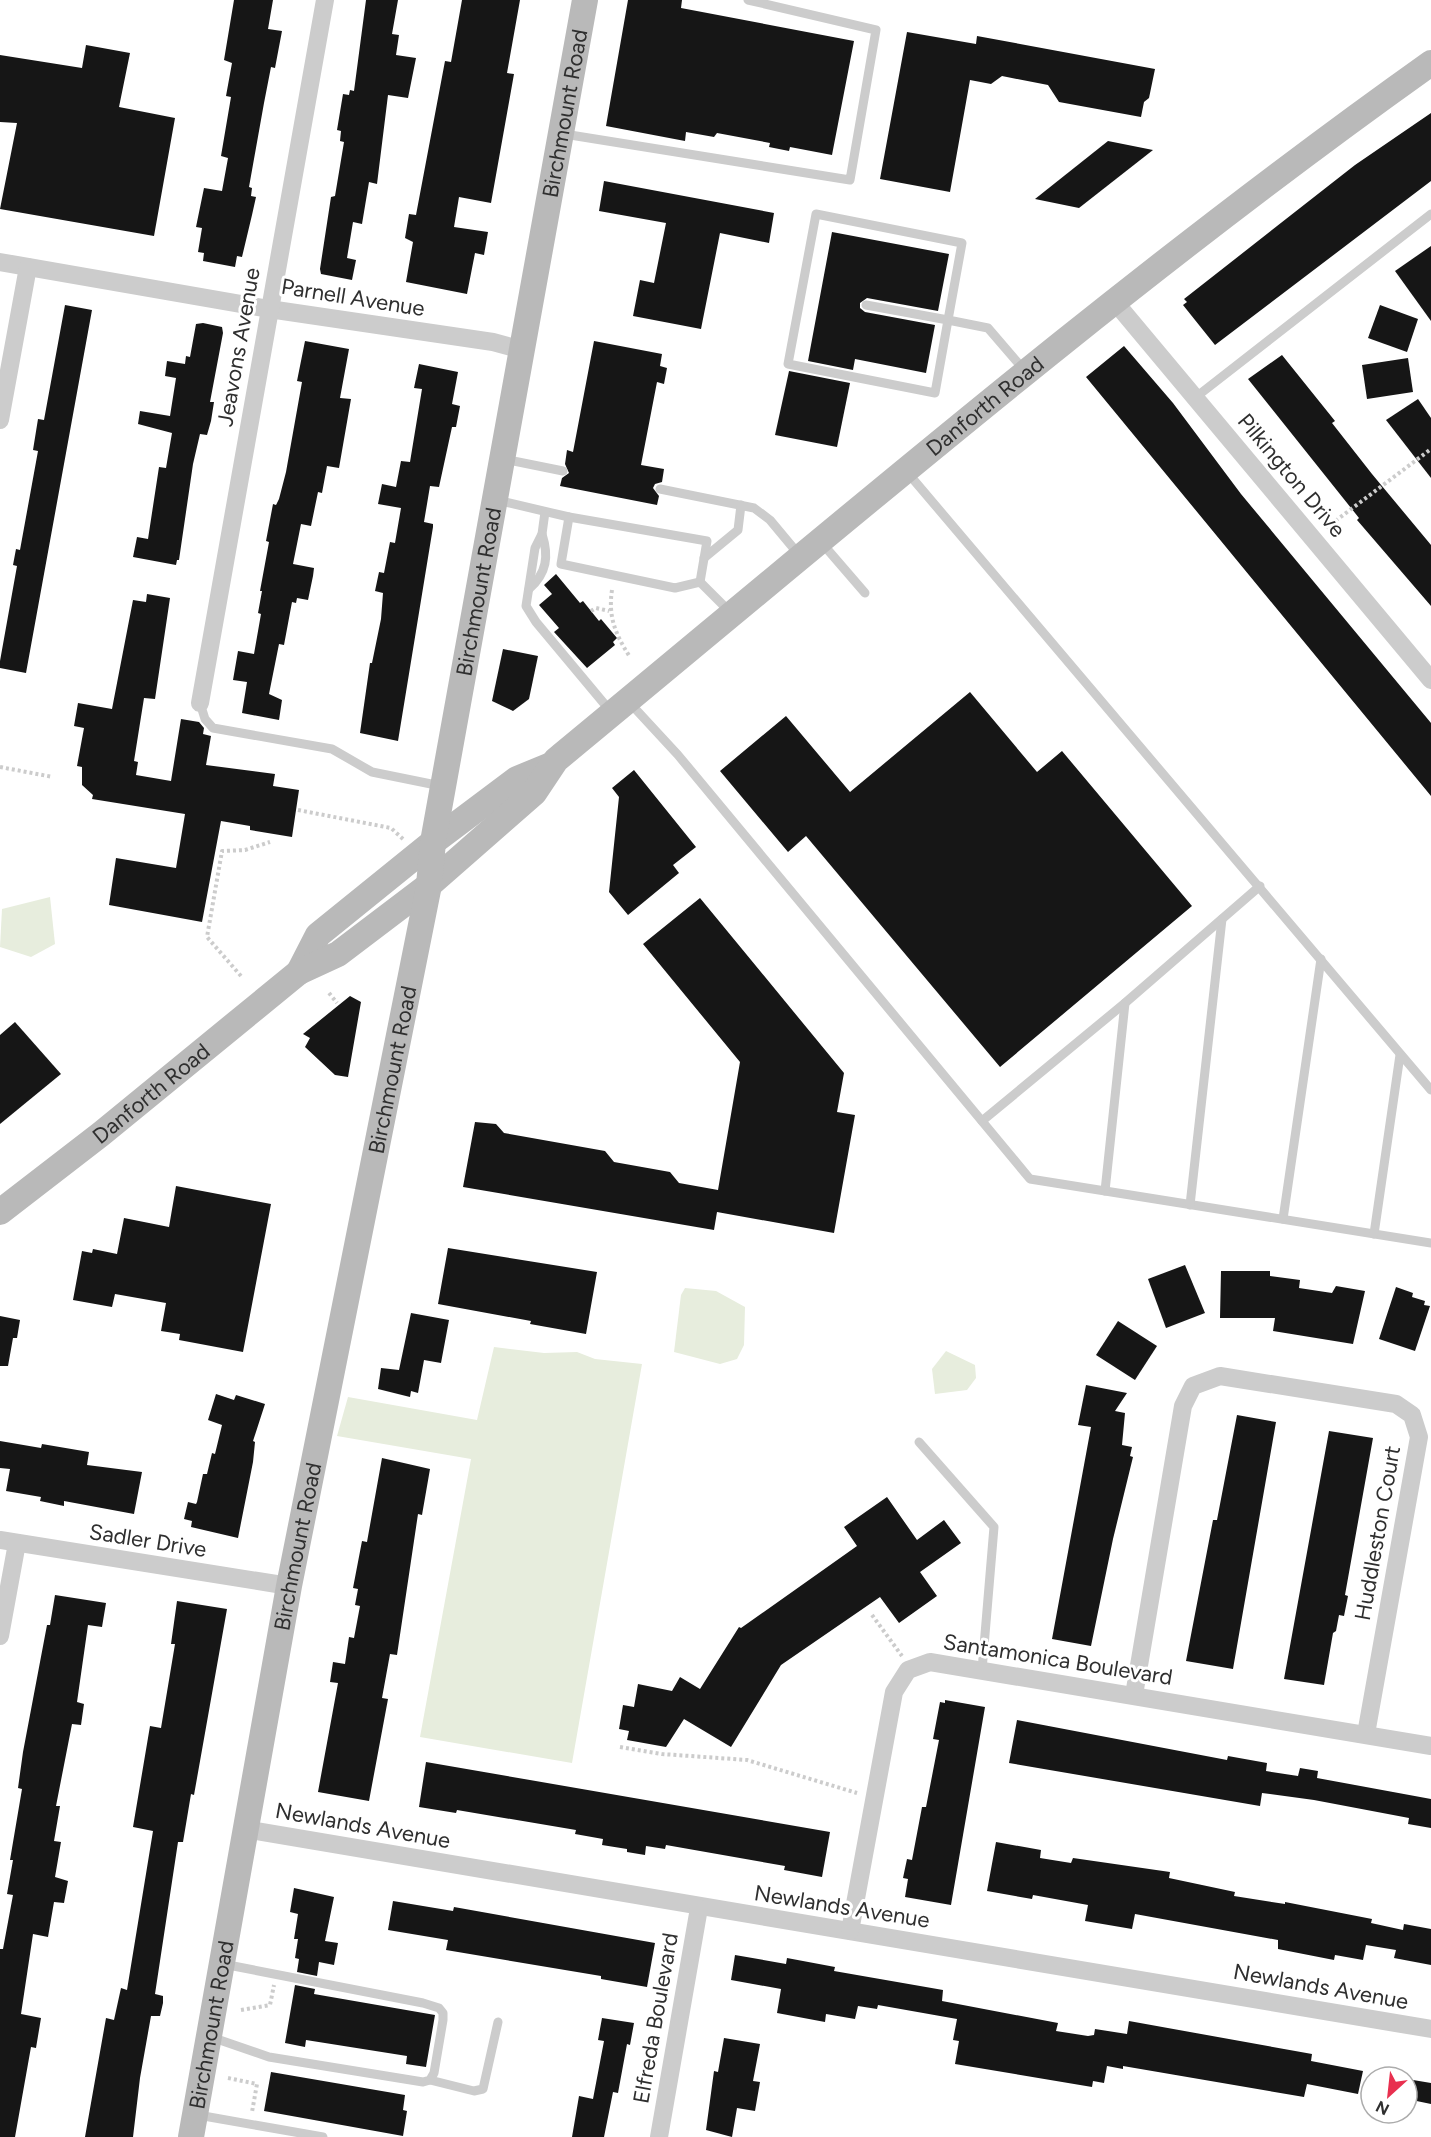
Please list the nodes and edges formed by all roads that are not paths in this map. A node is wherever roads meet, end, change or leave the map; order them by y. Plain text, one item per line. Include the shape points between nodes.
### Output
1 (324, 0) edge
2 (585, 0) edge
3 (748, 0) edge
4 (1431, 63) edge
5 (561, 133) junction
6 (1431, 214) edge
7 (0, 262) edge
8 (28, 267) junction
9 (1115, 302) junction
10 (866, 305) dead end
11 (269, 309) junction
12 (948, 320) junction
13 (522, 350) junction
14 (1026, 373) junction
15 (1196, 397) junction
16 (0, 420) edge
17 (503, 459) junction
18 (563, 471) dead end
19 (907, 472) junction
20 (660, 489) dead end
21 (496, 500) junction
22 (741, 505) junction
23 (545, 512) junction
24 (569, 517) junction
25 (821, 542) junction
26 (704, 558) junction
27 (802, 558) junction
28 (700, 582) junction
29 (865, 593) dead end
30 (732, 615) junction
31 (1431, 680) edge
32 (200, 703) joint
33 (620, 707) junction
34 (551, 765) junction
35 (443, 787) junction
36 (433, 842) junction
37 (429, 885) junction
38 (1260, 886) junction
39 (1222, 919) junction
40 (1321, 959) junction
41 (299, 972) junction
42 (1125, 1004) junction
43 (1400, 1055) junction
44 (1431, 1090) edge
45 (982, 1120) junction
46 (1106, 1191) junction
47 (1190, 1204) junction
48 (0, 1212) edge
49 (1283, 1220) junction
50 (1374, 1234) junction
51 (1431, 1243) edge
52 (919, 1442) dead end
53 (9, 1542) edge
54 (289, 1586) junction
55 (0, 1636) edge
56 (982, 1670) junction
57 (1134, 1695) junction
58 (1366, 1734) junction
59 (1431, 1746) edge
60 (244, 1829) junction
61 (699, 1908) junction
62 (850, 1931) junction
63 (222, 1964) junction
64 (498, 2022) dead end
65 (1431, 2029) edge
66 (209, 2036) junction
67 (430, 2080) junction
68 (193, 2126) edge
69 (322, 2137) edge
70 (659, 2137) edge

1 - 11 street, Jeavons Avenue
2 - 5 main road, Birchmount Road
3 - 5 lane via 876,30 850,180
4 - 9 main road, Danforth Road via 1314,147
5 - 13 main road, Birchmount Road
6 - 15 lane
7 - 8 street, Parnell Avenue
8 - 11 street, Parnell Avenue
8 - 16 street
9 - 14 main road, Danforth Road
9 - 15 street, Pilkington Drive
10 - 12 lane
11 - 13 street, Parnell Avenue via 494,342
11 - 32 street, Jeavons Avenue
12 - 12 lane via 935,393 788,364 816,214 962,243
12 - 14 lane via 988,328
13 - 17 main road, Birchmount Road
14 - 19 main road, Danforth Road
15 - 31 street, Pilkington Drive
17 - 18 lane
17 - 21 main road, Birchmount Road
19 - 25 main road, Danforth Road
19 - 38 lane
20 - 22 lane
21 - 23 lane
21 - 35 main road, Birchmount Road
22 - 26 lane via 738,530
22 - 27 lane via 754,508 770,520
23 - 24 lane
23 - 33 lane via 526,606 536,622
24 - 26 lane via 707,541
24 - 28 lane via 561,564 675,588
25 - 27 main road, Danforth Road
25 - 29 lane
26 - 28 lane
27 - 30 main road, Danforth Road
28 - 30 lane
30 - 33 main road, Danforth Road
32 - 35 lane via 213,728 332,749 372,772
33 - 34 main road, Danforth Road
33 - 45 lane via 678,755
34 - 36 main road, Danforth Road via 517,779
34 - 37 main road, Danforth Road via 534,793
35 - 36 main road, Birchmount Road
36 - 37 main road, Birchmount Road
36 - 41 main road, Danforth Road via 318,935
37 - 41 main road, Danforth Road via 338,954
37 - 54 main road, Birchmount Road
38 - 39 lane
38 - 40 lane
39 - 42 lane
39 - 47 lane
40 - 43 lane
40 - 49 lane
41 - 48 main road, Danforth Road
42 - 45 lane
42 - 46 lane
43 - 44 lane
43 - 50 lane
45 - 46 lane via 1030,1179
46 - 47 lane
47 - 49 lane
49 - 50 lane
50 - 51 lane
52 - 56 lane via 994,1527
53 - 54 street, Sadler Drive
53 - 55 street
54 - 60 main road, Birchmount Road
56 - 57 street, Santamonica Boulevard
56 - 62 street, Santamonica Boulevard via 930,1662 908,1670 894,1692
57 - 58 street, Santamonica Boulevard
57 - 58 street, Huddleston Court via 1183,1406 1193,1386 1220,1376 1396,1404 1412,1415 1419,1437
58 - 59 street, Santamonica Boulevard
60 - 61 street, Newlands Avenue
60 - 63 main road, Birchmount Road
61 - 62 street, Newlands Avenue
61 - 70 street, Elfreda Boulevard
62 - 65 street, Newlands Avenue
63 - 66 main road, Birchmount Road
63 - 67 lane via 439,2008 443,2020
64 - 67 lane via 483,2089 474,2091
66 - 67 lane via 269,2056 410,2081
66 - 68 main road, Birchmount Road
68 - 69 lane via 250,2124

